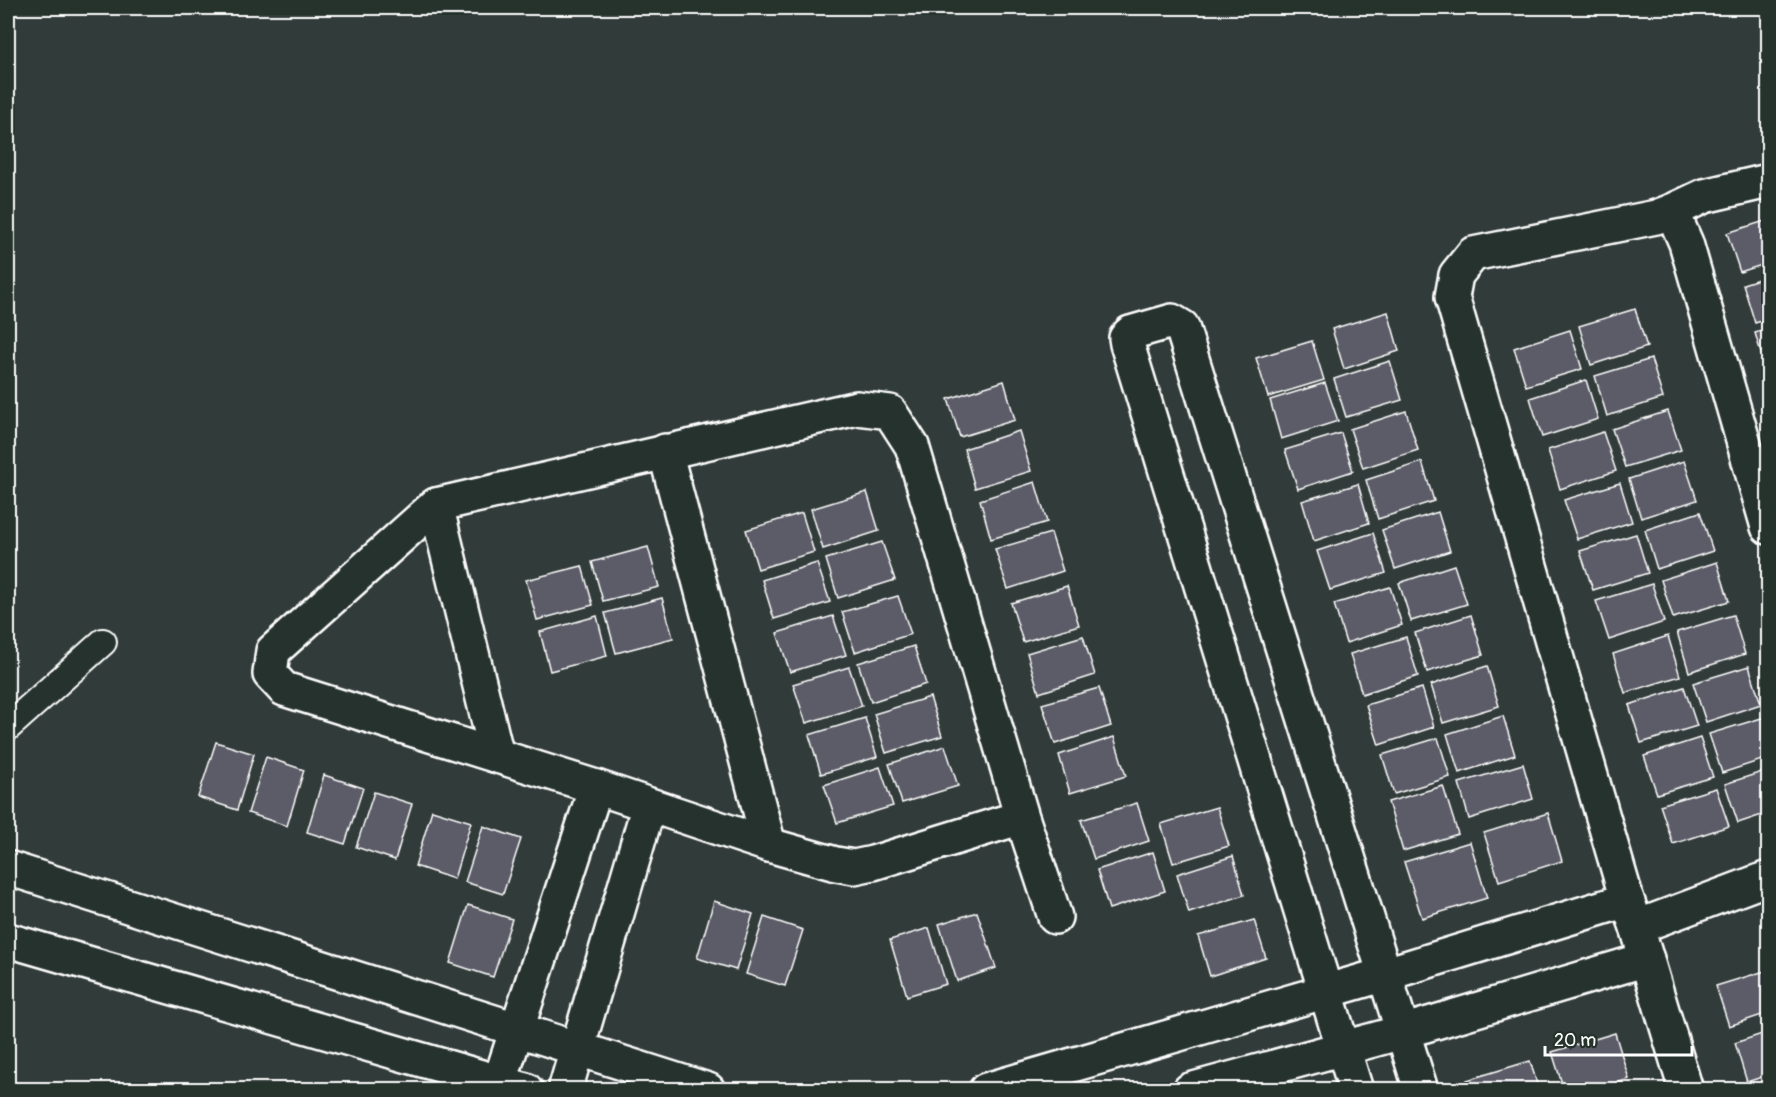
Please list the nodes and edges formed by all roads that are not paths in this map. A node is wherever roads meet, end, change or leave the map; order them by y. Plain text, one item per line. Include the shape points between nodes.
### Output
1 (1768, 181) edge
2 (1672, 211) junction
3 (665, 452) junction
4 (436, 505) junction
5 (1768, 527) edge
6 (103, 642) dead end
7 (8, 727) edge
8 (497, 756) junction
9 (596, 787) junction
10 (649, 805) junction
11 (1022, 817) junction
12 (769, 845) junction
13 (8, 868) edge
14 (1768, 878) edge
15 (1632, 914) junction
16 (1055, 917) dead end
17 (8, 940) edge
18 (1647, 959) junction
19 (1386, 974) junction
20 (1327, 991) junction
21 (517, 1029) junction
22 (1402, 1032) junction
23 (1343, 1047) junction
24 (577, 1048) junction
25 (508, 1087) edge
26 (565, 1089) edge
27 (708, 1089) edge
28 (986, 1089) edge
29 (1190, 1089) edge
30 (1356, 1089) edge
31 (1421, 1089) edge
32 (1686, 1089) edge

1 - 2 street via 1704,196
2 - 5 street via 1686,243
2 - 15 street via 1656,218 1473,254 1456,275 1452,297
3 - 4 street
3 - 11 street via 857,408 890,412 912,446
3 - 12 street
4 - 8 street
4 - 8 street via 273,651 270,674 284,689
6 - 7 lane
8 - 9 street
9 - 10 street
9 - 21 street
10 - 12 street
10 - 24 street
11 - 12 street via 854,867
11 - 16 street
13 - 21 street
14 - 15 street
15 - 18 street
15 - 19 street
17 - 25 street
18 - 22 street
18 - 32 street
19 - 20 street
19 - 20 street via 1182,327 1172,321 1130,333 1127,344
19 - 22 street
20 - 23 street
20 - 28 street
21 - 24 street
21 - 25 street
22 - 23 street
22 - 31 street
23 - 29 street
23 - 30 street
24 - 26 street
24 - 27 street

